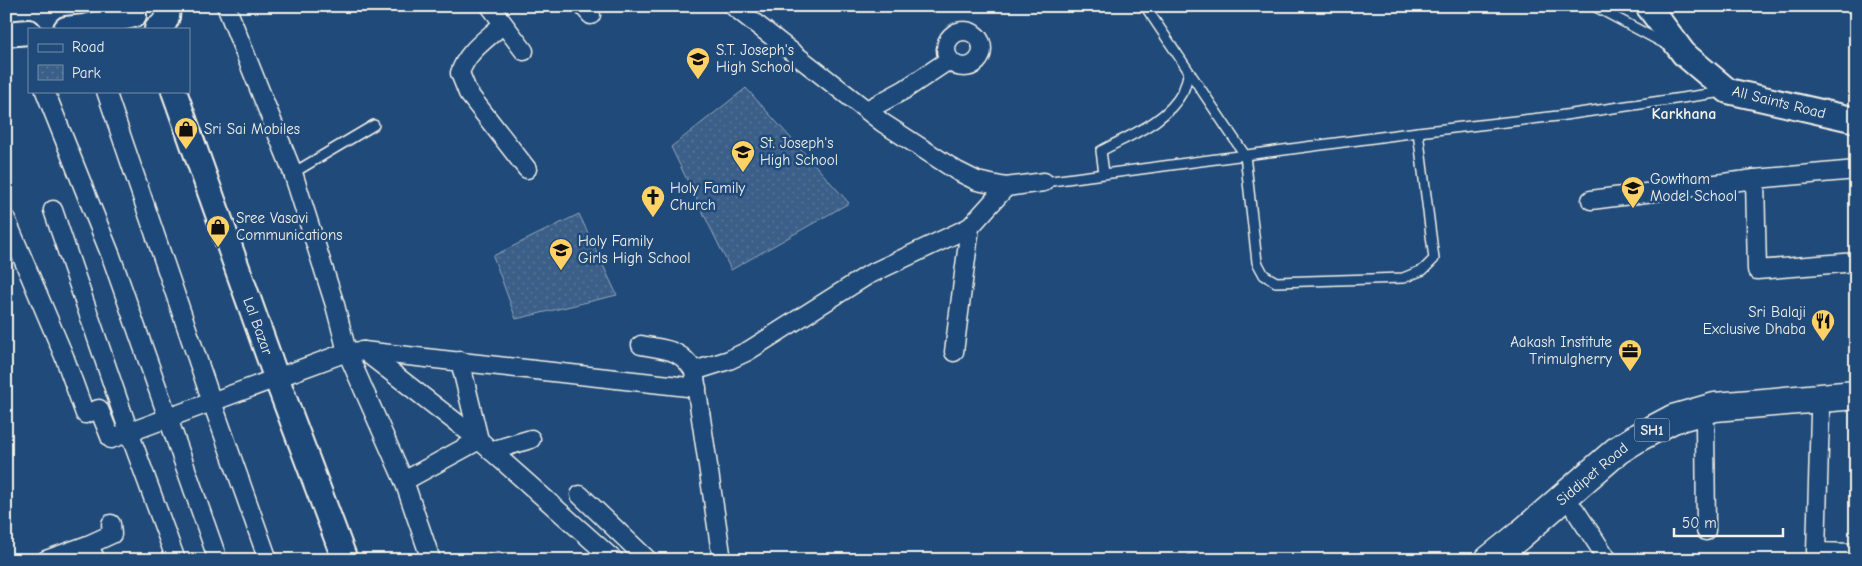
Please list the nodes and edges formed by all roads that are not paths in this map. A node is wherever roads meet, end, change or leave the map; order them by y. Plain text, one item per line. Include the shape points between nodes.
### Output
1 (167, 6) edge
2 (226, 6) edge
3 (490, 6) edge
4 (733, 6) edge
5 (1145, 6) edge
6 (1594, 6) edge
7 (1648, 6) edge
8 (138, 17) edge
9 (503, 24) junction
10 (78, 28) edge
11 (158, 28) edge
12 (28, 32) edge
13 (6, 34) edge
14 (524, 51) dead end
15 (1684, 54) junction
16 (949, 60) dead end
17 (1189, 72) junction
18 (1728, 91) junction
19 (45, 92) edge
20 (106, 92) edge
21 (174, 92) edge
22 (867, 110) junction
23 (1856, 120) edge
24 (374, 124) dead end
25 (1418, 132) junction
26 (1245, 155) junction
27 (526, 169) dead end
28 (1856, 170) edge
29 (293, 173) junction
30 (1104, 174) junction
31 (1756, 179) junction
32 (1044, 182) joint
33 (1006, 188) junction
34 (1591, 200) dead end
35 (53, 210) dead end
36 (6, 219) edge
37 (970, 227) junction
38 (1856, 262) edge
39 (642, 345) dead end
40 (355, 351) junction
41 (954, 352) dead end
42 (460, 361) junction
43 (276, 377) junction
44 (696, 379) junction
45 (1856, 394) edge
46 (212, 402) junction
47 (1856, 411) edge
48 (1820, 414) junction
49 (168, 418) junction
50 (1705, 424) junction
51 (129, 432) junction
52 (531, 439) dead end
53 (485, 446) junction
54 (404, 482) junction
55 (580, 495) dead end
56 (1575, 510) junction
57 (111, 524) dead end
58 (1706, 531) dead end
59 (92, 553) edge
60 (1856, 554) edge
61 (1816, 556) edge
62 (498, 557) dead end
63 (46, 560) edge
64 (176, 560) edge
65 (218, 560) edge
66 (268, 560) edge
67 (345, 560) edge
68 (431, 560) edge
69 (484, 560) edge
70 (614, 560) edge
71 (648, 560) edge
72 (722, 560) edge
73 (1489, 560) edge
74 (1518, 560) edge
75 (1608, 560) edge

1 - 11 main road via 167,19
2 - 29 street
3 - 9 street
4 - 22 street
5 - 17 lane
6 - 15 lane
7 - 15 main road, All Saints Road
8 - 10 main road
9 - 14 street
9 - 27 street via 472,52 460,73 468,93
12 - 13 main road
15 - 18 main road, All Saints Road
16 - 22 street
17 - 26 lane
17 - 30 lane via 1183,91 1167,113 1101,152
18 - 23 main road, All Saints Road
18 - 25 lane
19 - 49 street via 111,256
20 - 46 street
21 - 43 main road, Lal Bazar
22 - 33 street via 957,171 977,181
24 - 29 lane
25 - 26 lane
25 - 26 lane via 1434,259 1423,270 1403,278 1276,282 1264,275 1257,262
26 - 30 lane
28 - 31 street
29 - 40 street via 335,305
30 - 32 lane
31 - 34 street
31 - 38 street via 1757,270
32 - 33 street
33 - 37 street
35 - 51 street
36 - 51 street via 85,414 99,409 111,439
37 - 41 street
37 - 44 street via 868,275 748,351
39 - 44 street via 679,354 687,360
40 - 42 street
40 - 43 street
40 - 53 street
40 - 54 street
42 - 44 street
42 - 53 street
43 - 46 street
43 - 67 main road, Lal Bazar
44 - 72 street
45 - 73 main road, Siddipet Road / SH1 via 1715,407 1673,419 1618,450
46 - 49 street
46 - 66 street
47 - 48 main road, Siddipet Road / SH1
48 - 50 main road, Siddipet Road / SH1
48 - 61 street
49 - 51 street
49 - 65 street
50 - 56 main road, Siddipet Road / SH1 via 1640,456
50 - 58 street
51 - 64 street
52 - 53 street
53 - 54 street
53 - 70 street
54 - 68 street
55 - 71 street
56 - 74 main road, Siddipet Road / SH1
56 - 75 street
57 - 59 street via 112,534
59 - 63 street
60 - 61 street
62 - 69 lane

